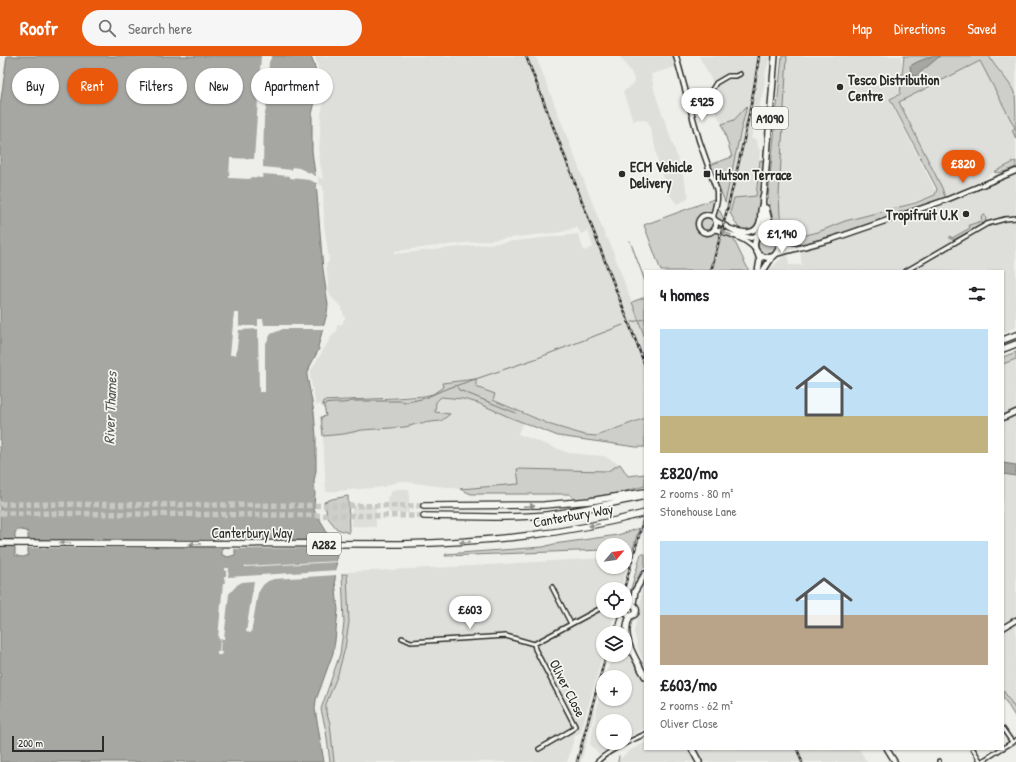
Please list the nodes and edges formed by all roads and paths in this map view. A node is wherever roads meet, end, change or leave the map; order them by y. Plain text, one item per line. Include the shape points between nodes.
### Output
1 (676, 56) edge
2 (775, 56) edge
3 (740, 74) dead end
4 (690, 109) junction
5 (1016, 171) edge
6 (764, 193) junction
7 (762, 204) junction
8 (714, 208) junction
9 (707, 215) junction
10 (713, 218) junction
11 (1016, 218) edge
12 (714, 229) junction
13 (731, 229) junction
14 (775, 231) junction
15 (758, 234) junction
16 (780, 238) junction
17 (797, 248) junction
18 (757, 252) junction
19 (774, 256) junction
20 (758, 270) edge
21 (764, 270) edge
22 (908, 270) edge
23 (1016, 335) edge
24 (1004, 340) edge
25 (1016, 344) edge
26 (1004, 349) edge
27 (1016, 412) edge
28 (1004, 418) edge
29 (644, 494) edge
30 (424, 506) tunnel mouth
31 (644, 513) edge
32 (424, 516) tunnel mouth
33 (0, 543) edge
34 (644, 576) edge
35 (552, 587) dead end
36 (633, 604) joint
37 (596, 611) edge
38 (632, 616) edge
39 (629, 618) edge
40 (1016, 620) edge
41 (571, 624) junction
42 (1004, 627) edge
43 (402, 638) dead end
44 (534, 644) junction
45 (644, 674) edge
46 (1004, 730) edge
47 (644, 735) edge
48 (1016, 740) edge
49 (1012, 742) junction
50 (1004, 748) edge
51 (539, 749) dead end
52 (692, 750) edge
53 (888, 750) edge
54 (974, 750) edge
55 (1000, 750) edge
56 (597, 762) edge
57 (698, 762) edge
58 (895, 762) edge
59 (981, 762) edge

1 - 4 street
2 - 6 main road, A1090
3 - 4 street via 716,83 699,107
4 - 8 street via 717,191
5 - 17 street via 946,200 833,239
6 - 7 main road, A1090
6 - 14 main road, A1090 via 769,221
7 - 13 street via 756,229 745,233
7 - 15 main road, A1090 via 764,223
8 - 9 street
8 - 10 street
9 - 10 street
9 - 12 street via 699,219 699,229 707,233
10 - 12 street via 716,225
10 - 13 street
11 - 22 street via 988,224
18 -> 12 street via 744,241
13 - 15 street via 747,237
14 - 15 main road via 767,228
14 - 16 main road, A1090
15 - 18 main road, A1090 via 755,242
16 - 17 street via 786,247
16 - 19 main road via 780,248
17 - 19 street
18 - 19 main road via 767,258
18 - 20 main road, A1090 via 760,260
19 - 21 main road
23 - 24 highway
25 - 26 highway
27 - 28 street
30 -> 29 highway, Canterbury Way via 544,505
29 - 32 highway, Canterbury Way via 546,515
31 -> 33 highway, Canterbury Way / A282 via 574,529 458,542
34 - 36 main road
35 - 41 street
36 - 38 main road via 636,612
37 - 41 street
39 - 45 main road via 626,627 628,643
40 - 42 street
41 - 44 street
43 - 44 street via 411,642 506,636
44 - 51 street, Oliver Close via 575,726
46 - 49 street
47 - 56 street
48 - 49 street
49 - 50 street
52 - 57 main road
53 - 58 street
54 - 59 street
55 - 59 street

